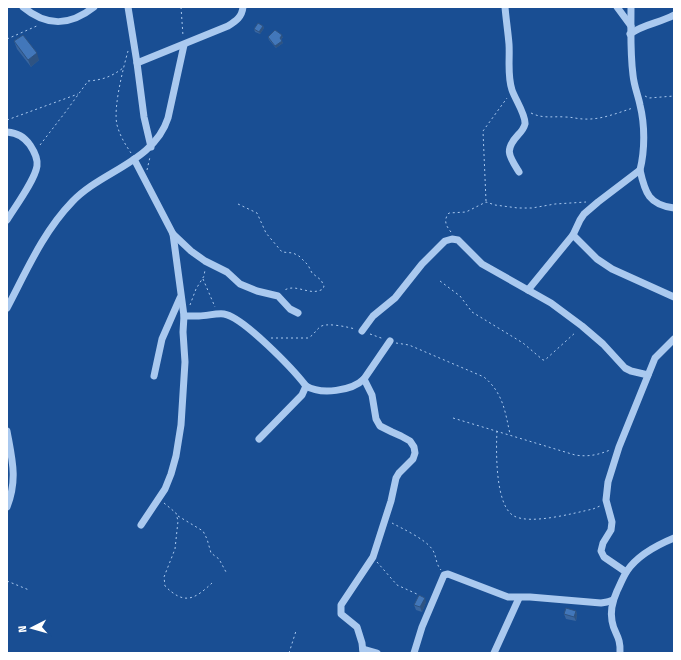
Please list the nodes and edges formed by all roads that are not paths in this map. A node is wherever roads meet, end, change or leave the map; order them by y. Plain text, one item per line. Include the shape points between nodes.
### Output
1 (24, 7) edge
2 (94, 7) edge
3 (128, 7) edge
4 (243, 7) edge
5 (505, 7) edge
6 (617, 7) edge
7 (631, 7) edge
8 (674, 15) edge
9 (631, 26) junction
10 (630, 34) junction
11 (184, 45) junction
12 (137, 63) junction
13 (7, 132) edge
14 (151, 147) junction
15 (134, 159) junction
16 (640, 170) junction
17 (519, 172) dead end
18 (674, 208) edge
19 (7, 220) edge
20 (173, 234) junction
21 (573, 235) junction
22 (528, 290) junction
23 (181, 296) junction
24 (674, 297) edge
25 (7, 308) edge
26 (298, 313) dead end
27 (184, 316) junction
28 (362, 331) road end
29 (674, 339) edge
30 (390, 341) road end
31 (648, 374) junction
32 (154, 376) dead end
33 (364, 379) junction
34 (306, 386) junction
35 (7, 431) edge
36 (258, 439) dead end
37 (8, 502) edge
38 (141, 524) dead end
39 (674, 538) edge
40 (626, 572) junction
41 (519, 598) junction
42 (613, 600) junction
43 (363, 651) edge
44 (377, 653) edge
45 (414, 653) edge
46 (494, 653) edge
47 (620, 653) edge

1 - 2 street via 38,18 65,22 76,19
3 - 12 street
4 - 11 street via 238,20
5 - 17 street via 509,46 508,73 512,92 525,122 509,148
6 - 9 street
7 - 9 street
8 - 10 street via 642,26
9 - 10 street
10 - 16 street via 633,76 643,133
11 - 12 street
11 - 14 street via 167,123
12 - 14 street
13 - 19 street via 21,136 35,152 37,165 30,184
14 - 15 street
15 - 20 street
15 - 25 street via 81,192 70,203 47,232
16 - 18 street via 648,195 654,202
16 - 21 street via 598,202 580,220
20 - 23 street
20 - 26 street via 191,251 227,272 240,284 265,294 278,296 290,309
21 - 22 street
21 - 24 street via 612,269
22 - 28 street via 482,264 458,240 452,239 446,241 422,264 395,298 373,316
22 - 31 street via 582,326 625,368
23 - 27 street
23 - 32 street via 162,339
27 - 34 street via 220,314 232,317 291,367
27 - 38 street via 184,380 176,456 160,498
29 - 31 street via 655,358
30 - 33 street
31 - 40 street via 608,482 606,500 612,522 601,551 604,557
33 - 34 street via 345,389 318,391
33 - 43 street via 372,396 376,419 380,426 410,442 415,453 413,459 396,478 373,557 344,599 340,610 341,614 357,627
34 - 36 street via 302,396
35 - 37 street via 14,468
39 - 40 street via 650,551
40 - 42 street
41 - 42 street via 601,603
41 - 45 street via 508,597 448,574 444,575
41 - 46 street
42 - 47 street via 612,621 619,637
43 - 44 street

